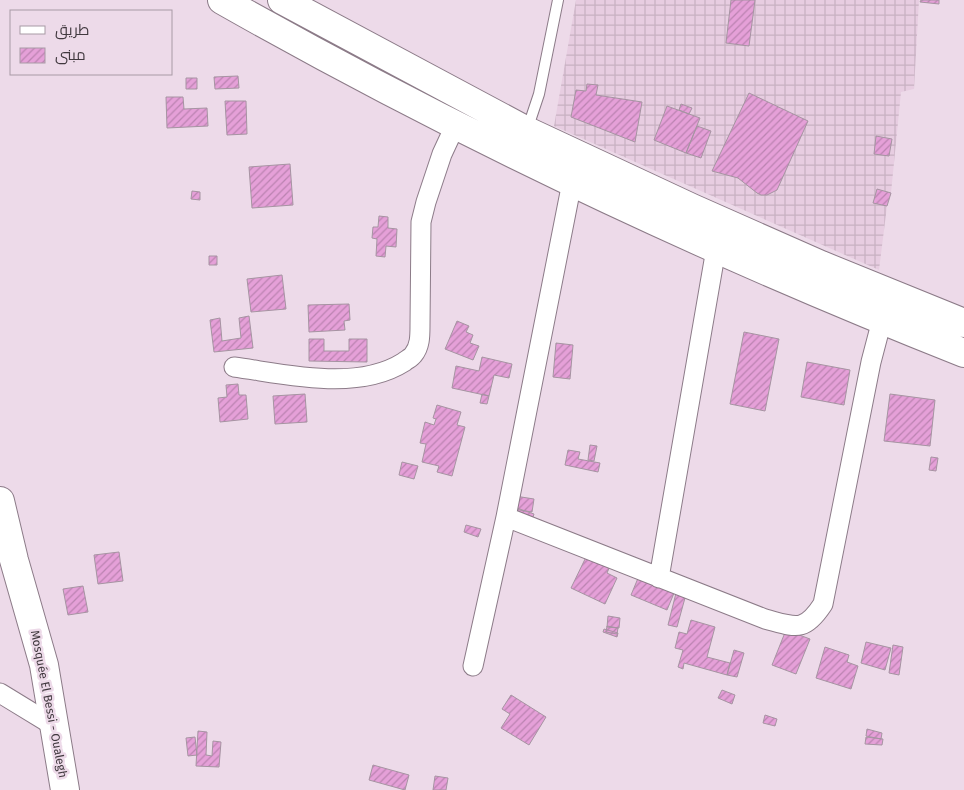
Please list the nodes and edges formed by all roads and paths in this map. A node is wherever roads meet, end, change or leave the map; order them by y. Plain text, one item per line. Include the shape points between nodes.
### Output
1 (222, 0) edge
2 (282, 0) edge
3 (558, 0) edge
4 (455, 126) junction
5 (527, 131) junction
6 (577, 154) junction
7 (572, 182) junction
8 (716, 249) junction
9 (882, 320) junction
10 (964, 323) edge
11 (964, 352) edge
12 (234, 367) dead end
13 (0, 502) edge
14 (506, 517) junction
15 (659, 578) junction
16 (473, 666) dead end
17 (0, 693) edge
18 (54, 726) junction
19 (65, 790) edge

1 - 4 main road
2 - 5 main road
3 - 5 lane via 540,94
4 - 7 main road
4 - 12 street via 442,154 421,222 420,326 419,342 413,356 375,374 345,379
5 - 6 main road
6 - 7 street
6 - 10 main road via 812,261
7 - 8 main road
7 - 14 street
8 - 9 main road
8 - 15 street
9 - 11 main road
9 - 15 street via 823,604 813,619 802,626 790,626
13 - 18 main road, Mosquée El Bessi - Oualegh via 44,665
14 - 15 street
14 - 16 street
17 - 18 street
18 - 19 main road, Mosquée El Bessi - Oualegh

